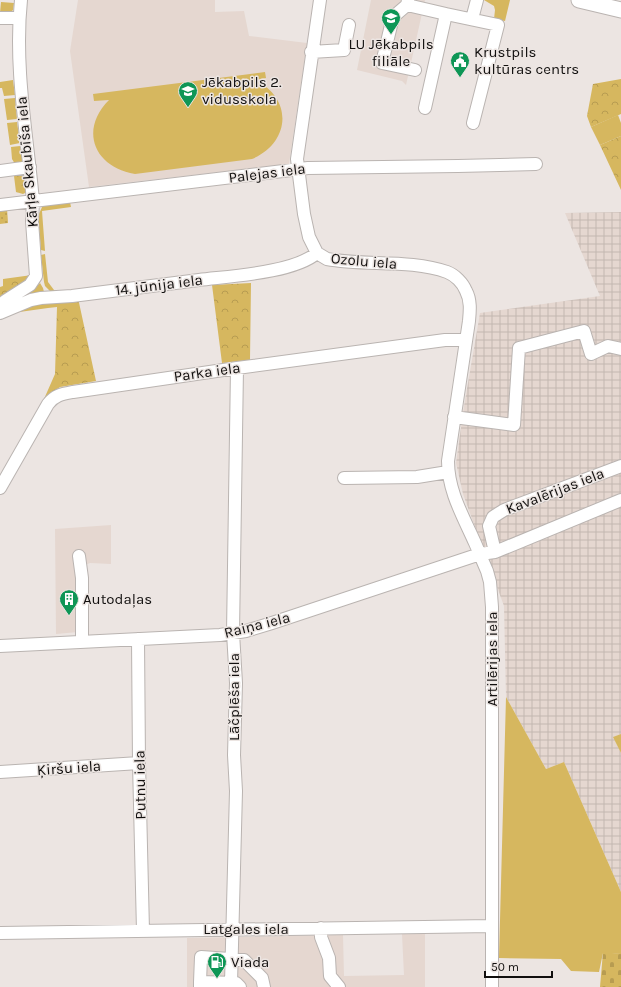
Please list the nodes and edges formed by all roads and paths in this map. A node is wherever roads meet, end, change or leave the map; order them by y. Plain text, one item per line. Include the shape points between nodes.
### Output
1 (21, 0) edge
2 (320, 0) edge
3 (477, 0) edge
4 (584, 1) edge
5 (408, 3) edge
6 (621, 10) edge
7 (446, 14) junction
8 (0, 18) edge
9 (19, 18) junction
10 (472, 19) junction
11 (349, 25) dead end
12 (311, 52) junction
13 (416, 70) dead end
14 (425, 108) dead end
15 (473, 123) dead end
16 (536, 164) dead end
17 (30, 167) junction
18 (298, 170) junction
19 (0, 171) edge
20 (33, 201) junction
21 (0, 205) edge
22 (318, 253) junction
23 (0, 306) edge
24 (0, 313) edge
25 (466, 340) junction
26 (621, 349) edge
27 (237, 368) junction
28 (454, 417) junction
29 (621, 466) edge
30 (448, 472) junction
31 (344, 478) dead end
32 (0, 488) edge
33 (621, 500) edge
34 (495, 552) junction
35 (480, 554) junction
36 (79, 556) dead end
37 (233, 633) junction
38 (138, 639) junction
39 (82, 642) junction
40 (0, 646) edge
41 (139, 763) junction
42 (0, 772) edge
43 (492, 926) junction
44 (321, 928) junction
45 (233, 930) junction
46 (142, 931) junction
47 (0, 933) edge
48 (231, 958) junction
49 (200, 985) edge
50 (236, 985) edge
51 (264, 987) edge
52 (339, 987) edge
53 (492, 987) edge

1 - 9 street, Kārļa Skaubīša iela
2 - 12 street, Ozolu iela
3 - 10 street
4 - 6 main road
5 - 7 street
5 - 13 street via 394,17 382,63
7 - 10 street
7 - 14 street
8 - 9 street
9 - 17 street, Kārļa Skaubīša iela via 19,66
10 - 15 street via 498,25
11 - 12 street via 344,50
12 - 18 street, Ozolu iela via 297,159
16 - 18 street, Palejas iela
17 - 19 street
17 - 20 street, Kārļa Skaubīša iela
18 - 20 street, Palejas iela
18 - 22 street, Ozolu iela via 309,237
20 - 21 street, Palejas iela
20 - 23 street, Kārļa Skaubīša iela via 36,276 30,285
22 - 24 street, 14. jūnija iela via 298,264 264,272 41,298
22 - 25 street, Ozolu iela via 333,260 429,268 453,275 463,284 468,296 470,306
25 - 27 street, Parka iela via 445,340
25 - 28 street, Artilērijas iela
26 - 28 street via 608,346 591,354 584,330 519,348 514,425
27 - 32 street, Parka iela via 57,395 48,404
27 - 37 street, Lāčplēša iela
28 - 30 street, Artilērijas iela
29 - 34 street, Kavalērijas iela via 504,510 493,517 489,526
30 - 31 street via 416,477
30 - 35 street, Artilērijas iela via 458,508
33 - 34 street
34 - 35 street
35 - 37 street, Raiņa iela via 272,623
35 - 43 street, Artilērijas iela via 490,582 492,607
36 - 39 street via 82,578
37 - 38 street, Raiņa iela
37 - 45 street, Lāčplēša iela via 236,683
38 - 39 street, Raiņa iela
38 - 41 street, Putnu iela
39 - 40 street, Raiņa iela
41 - 42 street, Ķiršu iela
41 - 46 street, Putnu iela
43 - 44 street, Latgales iela
43 - 53 street, Artilērijas iela
44 - 45 street, Latgales iela
44 - 52 street via 321,937 329,958 330,976
45 - 46 street, Latgales iela
45 - 48 street, Lāčplēša iela
46 - 47 street, Latgales iela
48 - 49 street via 201,957
48 - 50 street, Lāčplēša iela
48 - 51 street via 244,960 262,978
49 - 50 street

